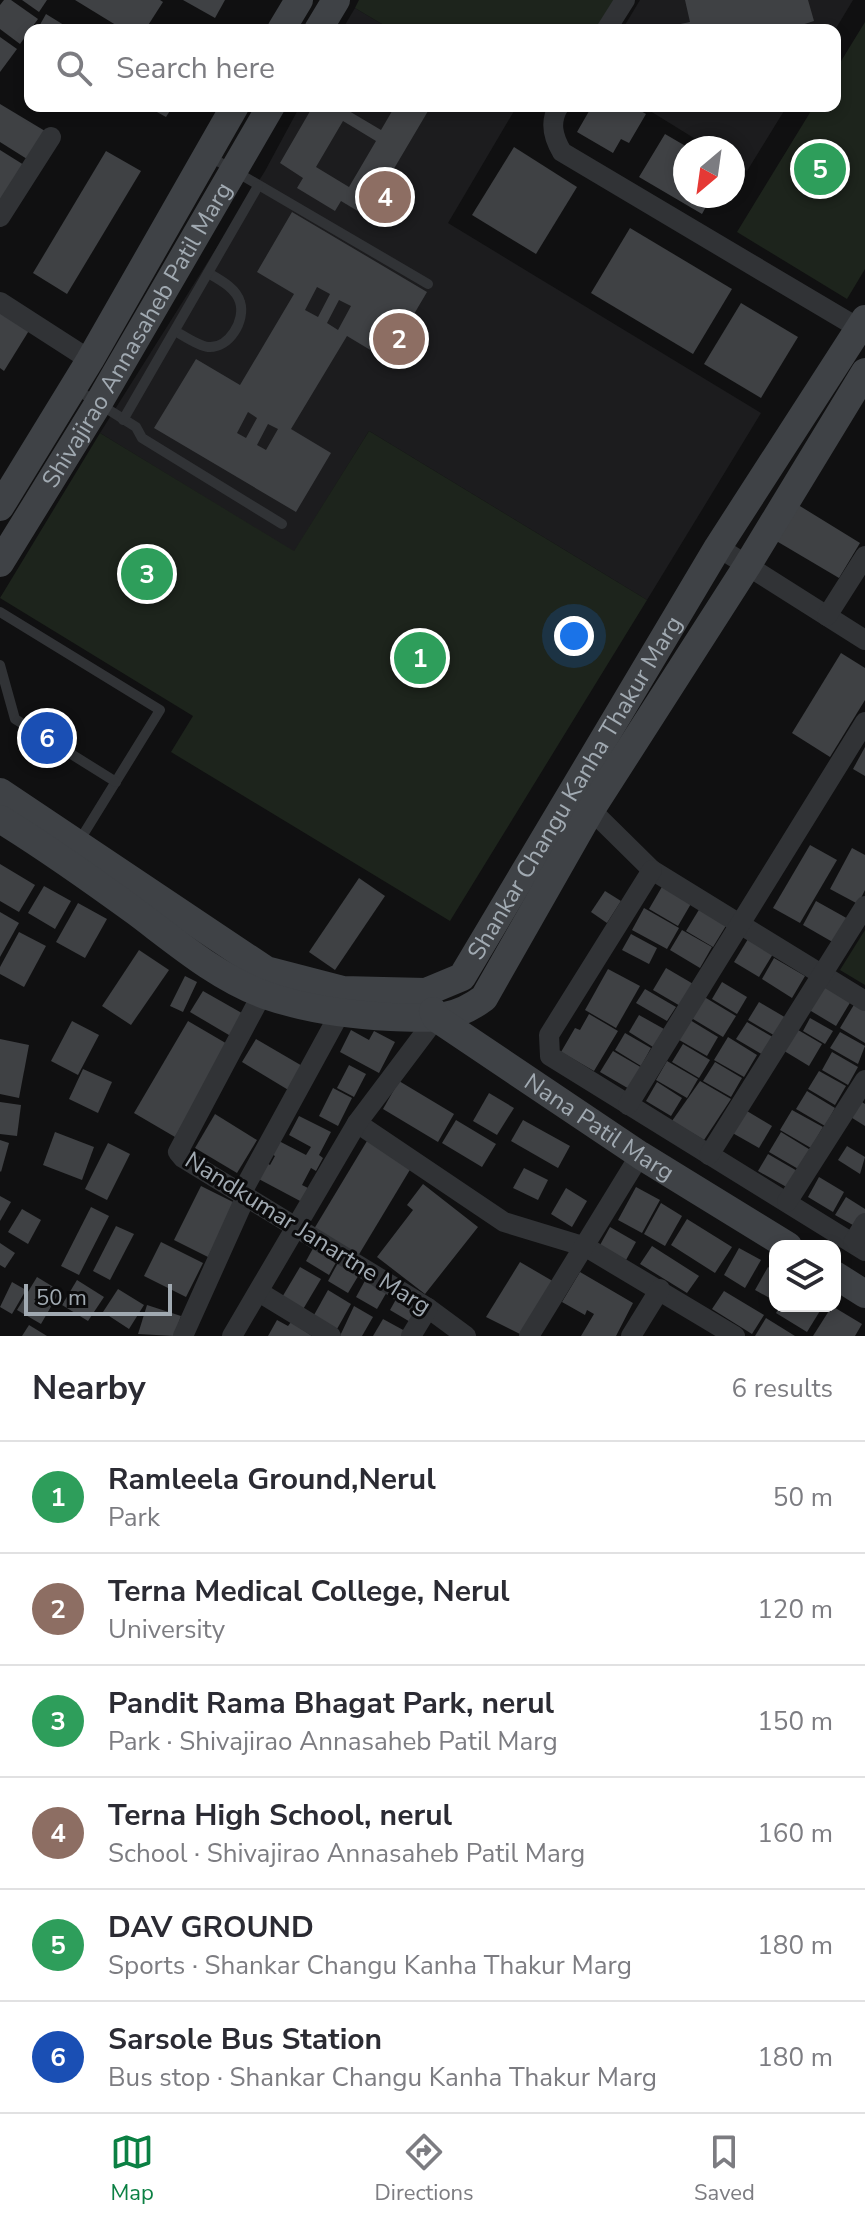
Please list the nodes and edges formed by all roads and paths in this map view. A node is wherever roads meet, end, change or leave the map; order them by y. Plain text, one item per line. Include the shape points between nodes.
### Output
1 (625, 0) edge
2 (296, 1) edge
3 (326, 17) edge
4 (284, 24) edge
5 (610, 24) edge
6 (231, 112) edge
7 (267, 112) edge
8 (554, 112) edge
9 (51, 137) dead end
10 (206, 154) junction
11 (231, 171) junction
12 (258, 186) junction
13 (0, 217) edge
14 (208, 273) junction
15 (428, 284) dead end
16 (0, 302) edge
17 (863, 326) edge
18 (175, 331) junction
19 (90, 360) junction
20 (865, 372) edge
21 (73, 387) junction
22 (98, 404) junction
23 (123, 420) junction
24 (0, 507) edge
25 (282, 524) dead end
26 (718, 547) junction
27 (865, 556) edge
28 (0, 563) edge
29 (747, 566) junction
30 (0, 612) edge
31 (827, 616) junction
32 (865, 640) edge
33 (0, 665) edge
34 (865, 722) edge
35 (116, 782) junction
36 (0, 792) edge
37 (582, 801) junction
38 (2, 826) edge
39 (73, 852) junction
40 (652, 870) junction
41 (865, 906) edge
42 (741, 924) junction
43 (212, 952) junction
44 (822, 974) junction
45 (262, 994) junction
46 (865, 1001) edge
47 (431, 1005) junction
48 (340, 1013) junction
49 (865, 1080) edge
50 (628, 1105) junction
51 (357, 1123) junction
52 (640, 1155) junction
53 (709, 1155) junction
54 (243, 1195) junction
55 (787, 1202) junction
56 (865, 1223) edge
57 (298, 1228) junction
58 (778, 1240) edge
59 (586, 1247) junction
60 (859, 1247) edge
61 (841, 1279) edge
62 (660, 1289) junction
63 (259, 1292) junction
64 (865, 1294) edge
65 (428, 1308) junction
66 (183, 1336) edge
67 (232, 1336) edge
68 (331, 1336) edge
69 (411, 1336) edge
70 (466, 1336) edge
71 (529, 1336) edge
72 (631, 1336) edge
73 (735, 1336) edge

1 - 5 street
2 - 3 lane
2 - 4 street
6 - 10 street, Shivajirao Annasaheb Patil Marg
7 - 11 street, Shivajirao Annasaheb Patil Marg
8 - 17 street via 553,137 562,152
9 - 13 street
10 - 11 lane
10 - 19 street, Shivajirao Annasaheb Patil Marg
11 - 12 lane
11 - 22 street, Shivajirao Annasaheb Patil Marg
12 - 14 lane
12 - 15 lane
14 - 18 lane
14 - 18 lane via 237,295 237,326 227,342 206,347
16 - 19 street
17 - 26 street, Shankar Changu Kanha Thakur Marg
18 - 23 lane
19 - 21 street, Shivajirao Annasaheb Patil Marg
20 - 29 street, Shankar Changu Kanha Thakur Marg
21 - 22 lane
21 - 24 street, Shivajirao Annasaheb Patil Marg
22 - 23 lane
22 - 28 street, Shivajirao Annasaheb Patil Marg
23 - 25 lane via 142,438
26 - 29 street
26 - 37 street, Shankar Changu Kanha Thakur Marg
27 - 31 street
29 - 31 street
29 - 37 street, Shankar Changu Kanha Thakur Marg
30 - 35 lane via 160,710
31 - 32 street
33 - 35 lane via 15,719
34 - 42 street
35 - 39 lane
36 - 39 street, Shankar Changu Kanha Thakur Marg
37 - 40 street
37 - 47 street, Shankar Changu Kanha Thakur Marg via 462,977
38 - 39 street, Shankar Changu Kanha Thakur Marg
39 - 43 street, Shankar Changu Kanha Thakur Marg
40 - 42 street
40 - 50 street via 549,1035 550,1056
41 - 44 street
42 - 44 street
42 - 50 street
43 - 45 street, Shankar Changu Kanha Thakur Marg
43 - 47 street, Shankar Changu Kanha Thakur Marg via 303,982
44 - 46 street
44 - 53 street
45 - 48 street, Shankar Changu Kanha Thakur Marg
45 - 54 street, Nandkumar Janartne Marg via 178,1152
47 - 48 street, Shankar Changu Kanha Thakur Marg
47 - 51 street
47 - 52 street, Nana Patil Marg
48 - 54 street
49 - 55 street
50 - 53 street
51 - 57 street
51 - 59 street via 504,1222
52 - 58 street, Nana Patil Marg
52 - 59 street
53 - 55 street
54 - 57 street, Nandkumar Janartne Marg
54 - 66 street
55 - 60 street
56 - 60 street
57 - 63 street
57 - 65 street, Nandkumar Janartne Marg
59 - 62 street
59 - 71 street
61 - 64 street
62 - 72 street
62 - 73 street
63 - 67 street
63 - 68 street
65 - 69 street
65 - 70 street, Nandkumar Janartne Marg

